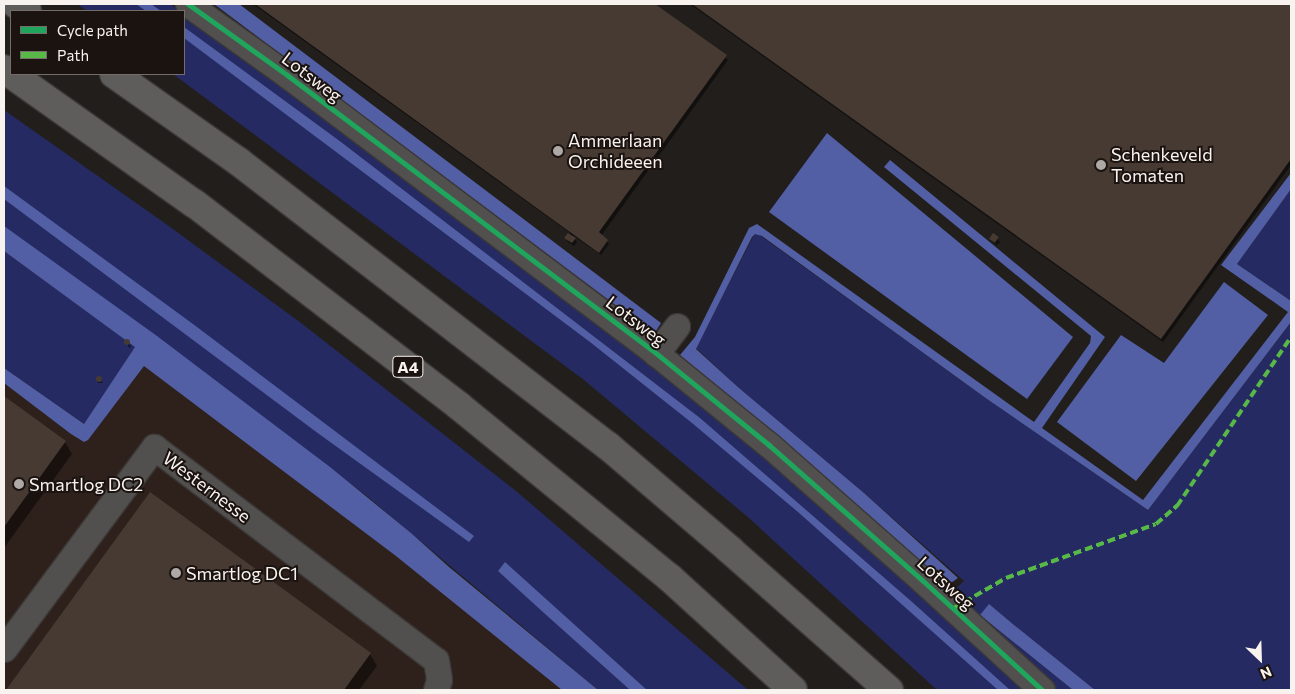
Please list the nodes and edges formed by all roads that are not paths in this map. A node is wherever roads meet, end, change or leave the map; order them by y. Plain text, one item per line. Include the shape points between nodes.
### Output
1 (188, 4) edge
2 (12, 75) edge
3 (115, 75) edge
4 (677, 326) dead end
5 (656, 354) junction
6 (4, 649) edge
7 (436, 690) edge
8 (793, 690) edge
9 (889, 690) edge
10 (1042, 690) edge

1 - 5 street, Lotsweg
2 - 8 highway, A4 via 194,204 459,406 670,578
3 - 9 highway via 239,162 608,446
4 - 5 street
5 - 10 street, Lotsweg via 768,445
6 - 7 street, Westernesse via 154,447 436,660 440,680

